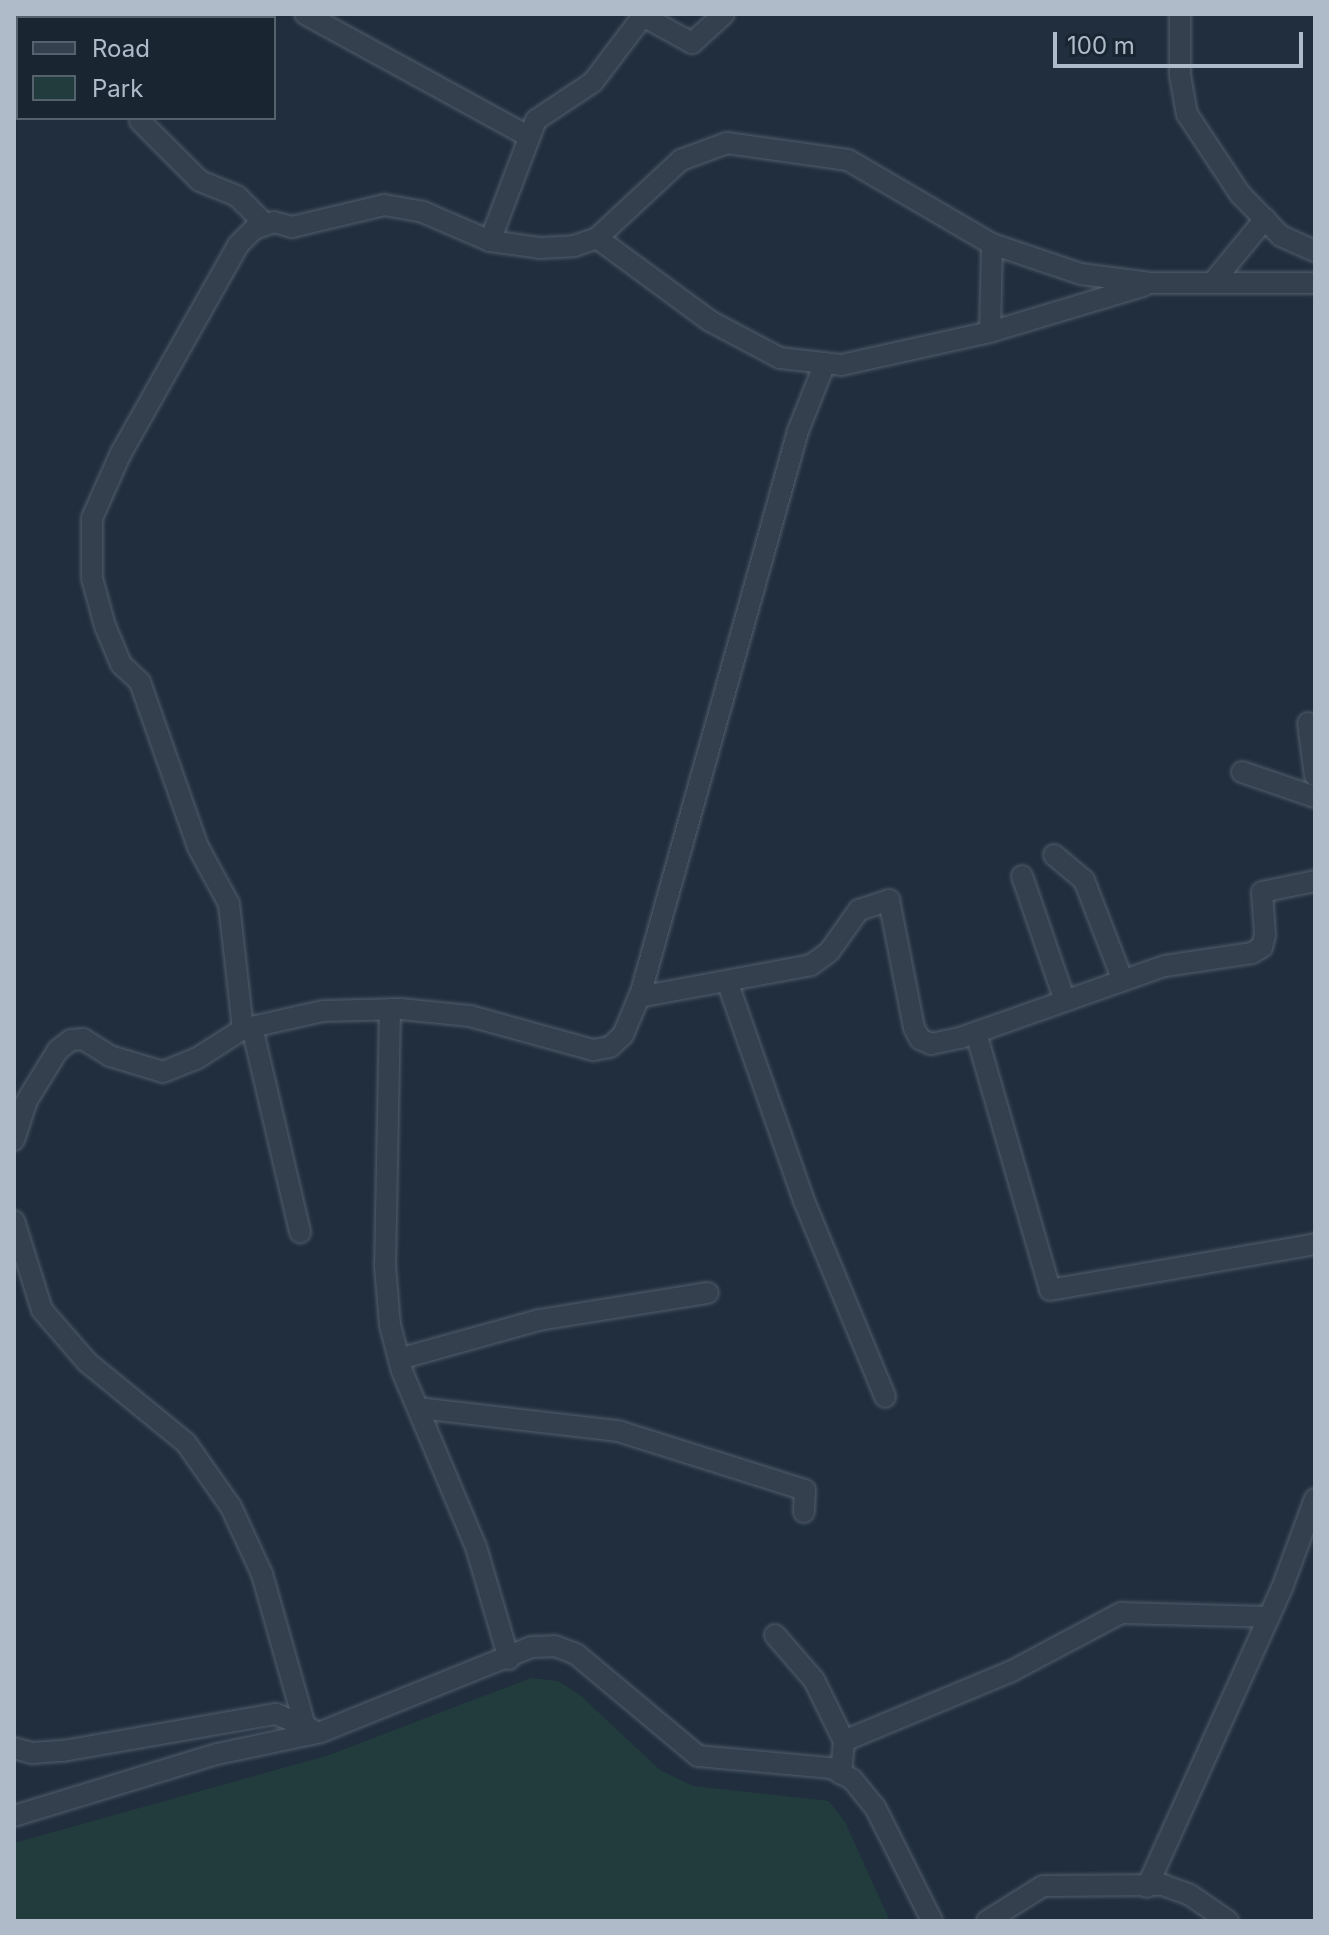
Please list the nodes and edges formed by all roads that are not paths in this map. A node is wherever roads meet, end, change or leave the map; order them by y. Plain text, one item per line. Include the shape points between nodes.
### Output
1 (305, 14) edge
2 (724, 14) edge
3 (1180, 14) edge
4 (140, 121) dead end
5 (530, 137) junction
6 (1265, 219) junction
7 (266, 225) junction
8 (597, 238) junction
9 (490, 241) junction
10 (992, 244) junction
11 (1315, 251) edge
12 (1213, 282) junction
13 (1150, 283) junction
14 (1315, 283) edge
15 (990, 332) junction
16 (825, 363) junction
17 (1308, 723) dead end
18 (1242, 772) dead end
19 (1315, 776) edge
20 (1315, 797) edge
21 (1054, 855) dead end
22 (1022, 876) dead end
23 (1315, 881) edge
24 (727, 981) junction
25 (1123, 981) junction
26 (639, 997) junction
27 (1065, 1001) junction
28 (390, 1009) junction
29 (248, 1028) junction
30 (976, 1033) junction
31 (14, 1140) edge
32 (14, 1221) edge
33 (300, 1232) dead end
34 (1315, 1244) edge
35 (708, 1293) dead end
36 (399, 1359) junction
37 (885, 1397) dead end
38 (419, 1408) junction
39 (1315, 1499) edge
40 (804, 1512) dead end
41 (1269, 1617) junction
42 (775, 1635) dead end
43 (509, 1659) junction
44 (313, 1729) junction
45 (844, 1741) junction
46 (14, 1748) edge
47 (841, 1774) junction
48 (14, 1816) edge
49 (1147, 1887) junction
50 (932, 1921) edge
51 (987, 1921) edge
52 (1228, 1921) edge

1 - 5 street
2 - 5 street via 692,43 643,16 593,82 536,120
3 - 6 street via 1180,75 1187,114 1240,194
4 - 7 street via 200,181 237,196
5 - 9 street
6 - 11 street via 1281,236
6 - 12 street
7 - 9 street via 292,227 384,205 423,212
7 - 29 street via 238,245 121,453 92,518 92,578 105,626 121,664 140,682 198,847 229,904
8 - 9 street via 540,248
8 - 10 street via 681,160 727,143 848,160
8 - 16 street via 710,321 780,358
10 - 13 street via 1081,274
10 - 15 street
12 - 13 street
12 - 14 street
13 - 15 street
15 - 16 street via 841,365
16 - 26 street via 798,431
17 - 19 street
18 - 20 street
21 - 25 street via 1084,880
22 - 27 street
23 - 25 street via 1262,892 1265,935 1262,947 1252,953 1165,966
24 - 26 street
24 - 30 street via 822,960 859,910 889,900 920,1039 931,1044
24 - 37 street via 804,1201
25 - 27 street
26 - 28 street via 623,1035 610,1047 593,1050 470,1016
27 - 30 street
28 - 29 street via 323,1011
28 - 36 street via 385,1266
29 - 31 street via 163,1072 110,1056 83,1039 71,1040 58,1050 26,1102
29 - 33 street
30 - 34 street via 1050,1290
32 - 44 street via 42,1310 87,1362 186,1443 231,1507 262,1574
35 - 36 street via 539,1320
36 - 38 street
38 - 40 street via 618,1431 805,1490
38 - 43 street via 476,1547
39 - 41 street
41 - 45 street via 1121,1613 1010,1672
41 - 49 street
42 - 45 street via 814,1680
43 - 44 street
43 - 47 street via 531,1647 555,1646 576,1654 698,1756 831,1768
44 - 46 street via 276,1714 63,1751
44 - 48 street
45 - 47 street
47 - 50 street via 875,1807
49 - 51 street via 1043,1886
49 - 52 street via 1163,1885 1190,1895

